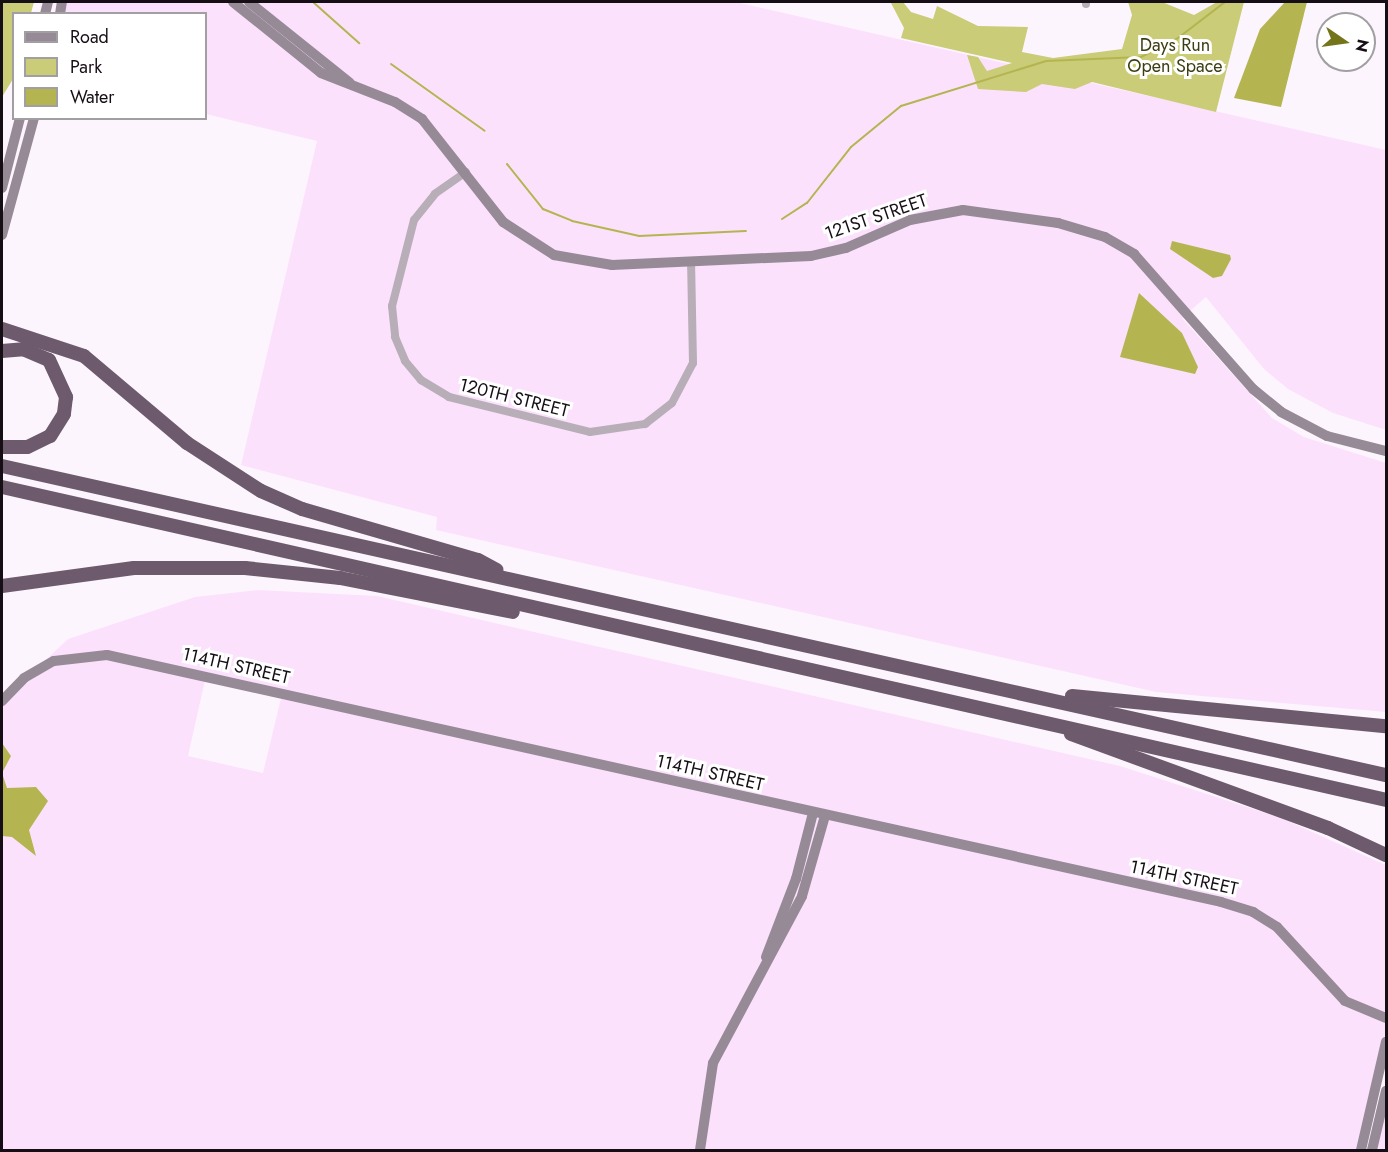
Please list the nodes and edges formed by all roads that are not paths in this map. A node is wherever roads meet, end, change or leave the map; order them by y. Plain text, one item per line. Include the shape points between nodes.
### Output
1 (233, 2) edge
2 (249, 2) edge
3 (360, 90) junction
4 (19, 120) edge
5 (33, 120) edge
6 (466, 172) junction
7 (2, 188) edge
8 (2, 235) edge
9 (691, 261) junction
10 (2, 329) edge
11 (2, 351) edge
12 (2, 447) edge
13 (1386, 451) edge
14 (2, 466) edge
15 (2, 488) edge
16 (2, 494) edge
17 (97, 509) junction
18 (506, 576) junction
19 (2, 586) edge
20 (744, 652) junction
21 (1016, 691) junction
22 (2, 701) edge
23 (1013, 713) junction
24 (1386, 726) edge
25 (1386, 775) edge
26 (1386, 800) edge
27 (819, 814) junction
28 (1386, 855) edge
29 (1386, 1018) edge
30 (1386, 1042) edge
31 (1386, 1091) edge
32 (700, 1150) edge
33 (1361, 1150) edge
34 (1372, 1150) edge

1 - 3 street, 121ST STREET via 321,73
2 - 3 street, 121ST STREET
3 - 6 street, 121ST STREET via 422,119
4 - 7 street
5 - 8 street
6 - 9 street, 121ST STREET via 509,229 554,255 598,265
6 - 9 street, 120TH STREET via 435,194 414,220 394,295 396,344 430,387 449,398 591,432 645,424 664,411 685,385 694,351
9 - 13 street, 121ST STREET via 828,252 946,211 999,211 1076,227 1134,254 1253,389 1281,412 1327,436
10 - 18 highway via 84,356 187,443 261,491 302,509 478,560
11 - 12 highway via 23,349 49,360 66,397 64,414 50,436 27,447
14 - 18 highway
15 - 17 highway
16 - 17 highway
17 - 20 highway
18 - 21 highway
19 - 20 highway via 134,568 279,571
20 - 23 highway
21 - 24 highway
21 - 25 highway
22 - 27 street, 114TH STREET via 24,678 54,661 107,655
23 - 26 highway
23 - 28 highway via 1328,828
27 - 29 street, 114TH STREET via 1246,909 1287,935 1346,1001
27 - 32 street via 766,957 713,1063
30 - 33 street
31 - 34 street

